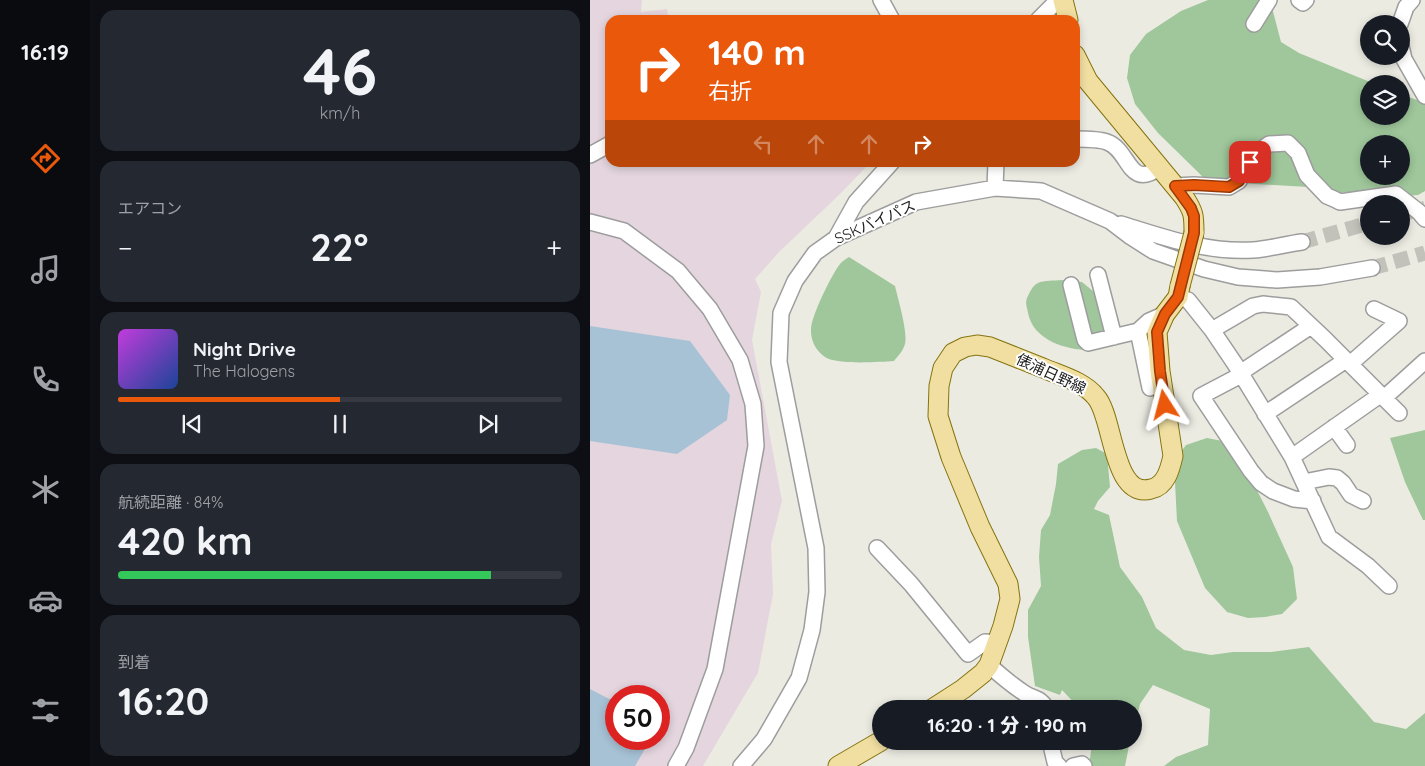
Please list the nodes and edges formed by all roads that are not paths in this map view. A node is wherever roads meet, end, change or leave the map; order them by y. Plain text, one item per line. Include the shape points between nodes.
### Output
1 (881, 0) edge
2 (1058, 0) edge
3 (1063, 0) edge
4 (1299, 0) edge
5 (1306, 0) edge
6 (1412, 0) edge
7 (889, 15) edge
8 (1043, 15) edge
9 (1067, 15) edge
10 (1403, 15) edge
11 (1080, 65) edge
12 (1407, 65) edge
13 (1425, 96) edge
14 (1080, 139) edge
15 (605, 147) edge
16 (590, 155) edge
17 (887, 167) edge
18 (996, 167) edge
19 (1159, 168) junction
20 (1175, 186) junction
21 (995, 188) junction
22 (1425, 219) edge
23 (1110, 221) junction
24 (590, 222) edge
25 (836, 238) junction
26 (1302, 242) tunnel mouth
27 (1372, 268) tunnel mouth
28 (1098, 275) dead end
29 (1071, 285) dead end
30 (1179, 292) junction
31 (1374, 309) dead end
32 (1165, 314) junction
33 (1311, 326) junction
34 (1212, 330) junction
35 (1138, 331) junction
36 (1114, 337) junction
37 (1425, 361) edge
38 (1348, 362) junction
39 (1241, 374) junction
40 (1150, 388) dead end
41 (1382, 396) junction
42 (1399, 413) dead end
43 (1265, 414) junction
44 (1334, 427) junction
45 (1347, 445) dead end
46 (1292, 457) junction
47 (1304, 482) junction
48 (1313, 501) junction
49 (1363, 502) dead end
50 (876, 548) dead end
51 (1389, 586) dead end
52 (996, 643) junction
53 (989, 665) junction
54 (946, 700) edge
55 (1038, 700) edge
56 (872, 746) edge
57 (1052, 750) edge
58 (676, 766) edge
59 (741, 766) edge
60 (838, 766) edge
61 (1060, 766) edge
62 (1073, 766) edge
63 (1084, 766) edge

1 - 7 street
2 - 8 street
3 - 9 main road
4 - 5 street via 1303,3
6 - 10 street
11 - 19 main road, 俵浦日野線 via 1088,81
12 - 13 street
14 - 19 street via 1107,142 1119,150 1131,169 1141,174 1151,174
15 - 16 street
17 - 25 street via 856,202
18 - 21 street
19 - 20 main road, 俵浦日野線
20 - 22 street via 1229,187 1239,181 1258,152 1269,144 1288,143 1298,152 1308,175 1327,196 1340,202 1396,194
20 - 30 main road, 俵浦日野線, bridge via 1194,216 1194,233
21 - 23 street, SSKバイパス via 1041,191
21 - 25 street, SSKバイパス via 916,202
23 - 26 street via 1219,250 1253,250
23 - 27 street, SSKバイパス via 1153,250 1204,269 1238,277 1277,280 1320,278
24 - 58 street via 624,231 678,271 710,308 740,360 753,404 756,446 715,669 686,748
25 - 59 street, SSKバイパス via 815,253 795,281 781,313 779,362 816,548 817,592 812,630 799,678 764,739
28 - 36 street
29 - 36 street via 1085,340 1088,343
30 - 32 main road, 俵浦日野線
30 - 34 street
31 - 38 street via 1399,321
32 - 35 street via 1149,321
32 - 52 main road, 俵浦日野線 via 1157,332 1173,456 1164,481 1154,489 1134,488 1124,478 1103,407 1086,387 990,347 977,345 953,354 943,368 938,416 954,466 1008,584 1010,599
33 - 34 street via 1291,307 1263,304 1253,306
33 - 38 street
33 - 39 street
34 - 39 street
35 - 36 street
35 - 40 street
37 - 41 street
38 - 41 street
38 - 43 street
39 - 43 street
39 - 48 street via 1201,396 1260,483 1294,499
41 - 42 street
41 - 44 street
43 - 46 street
44 - 45 street
44 - 46 street
46 - 47 street
47 - 48 street
47 - 49 street via 1337,478 1351,495
48 - 51 street via 1329,537
50 - 52 street via 911,584 968,654 985,642
52 - 53 main road, 俵浦日野線
53 - 54 main road, 俵浦日野線 via 983,674
53 - 55 street via 1027,695
56 - 60 main road
57 - 61 street via 1055,762
62 - 63 street

